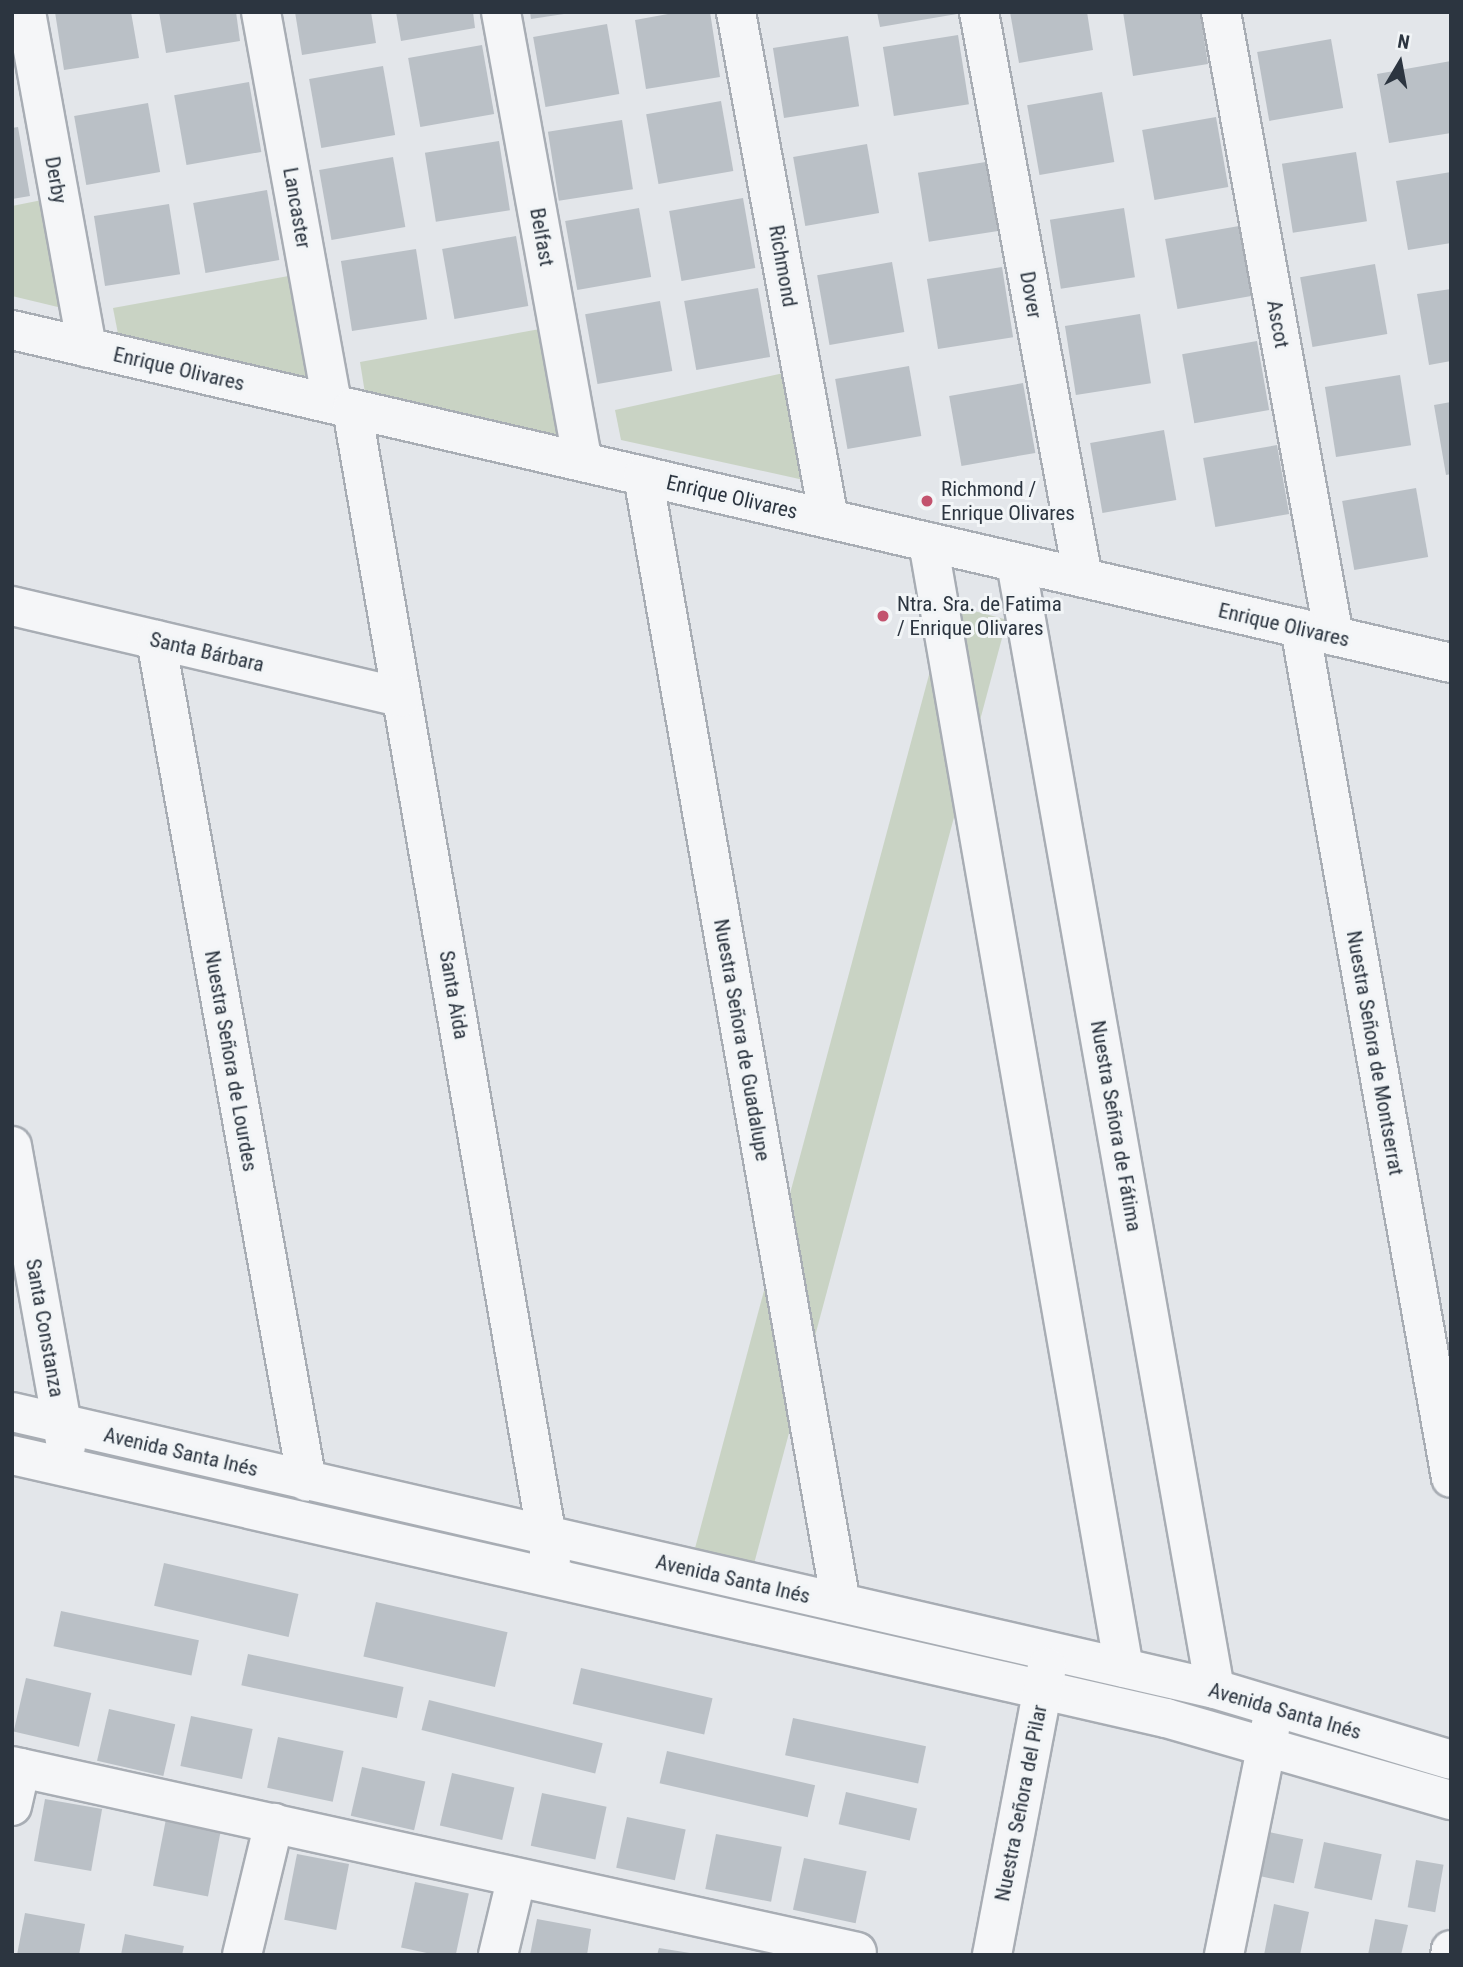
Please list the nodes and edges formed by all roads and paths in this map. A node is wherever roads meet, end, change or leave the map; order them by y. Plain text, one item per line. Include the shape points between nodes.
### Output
1 (26, 12) edge
2 (261, 12) edge
3 (501, 12) edge
4 (736, 12) edge
5 (979, 12) edge
6 (1221, 12) edge
7 (12, 330) edge
8 (87, 348) junction
9 (342, 407) junction
10 (583, 462) junction
11 (643, 476) junction
12 (830, 519) junction
13 (928, 542) junction
14 (1016, 563) junction
15 (1083, 578) junction
16 (12, 606) edge
17 (1317, 632) junction
18 (156, 640) junction
19 (1451, 663) edge
20 (401, 697) junction
21 (13, 1158) edge
22 (12, 1412) edge
23 (62, 1424) junction
24 (12, 1455) edge
25 (71, 1468) junction
26 (1451, 1478) edge
27 (307, 1482) junction
28 (551, 1537) junction
29 (551, 1581) junction
30 (841, 1603) junction
31 (1050, 1651) junction
32 (1124, 1668) junction
33 (1215, 1689) junction
34 (1042, 1691) junction
35 (1275, 1707) junction
36 (1267, 1744) junction
37 (1451, 1760) edge
38 (17, 1767) edge
39 (1451, 1800) edge
40 (12, 1806) edge
41 (274, 1822) junction
42 (516, 1880) junction
43 (762, 1945) edge
44 (857, 1952) dead end
45 (243, 1955) edge
46 (498, 1955) edge
47 (992, 1955) edge
48 (1224, 1955) edge

1 - 8 street, Derby
2 - 9 street, Lancaster
3 - 10 street, Belfast
4 - 12 street, Richmond
5 - 15 street, Dover
6 - 17 street, Ascot
7 - 8 street, Enrique Olivares
8 - 9 street, Enrique Olivares
9 - 10 street, Enrique Olivares
9 - 20 street, Santa Aida
10 - 11 street, Enrique Olivares
11 - 12 street, Enrique Olivares
11 - 30 street, Nuestra Señora de Guadalupe
12 - 13 street, Enrique Olivares
13 - 14 street, Enrique Olivares
13 - 32 street
14 - 15 street, Enrique Olivares
14 - 33 street, Nuestra Señora de Fátima
15 - 17 street, Enrique Olivares
16 - 18 street, Santa Bárbara
17 - 19 street, Enrique Olivares
17 - 26 street, Nuestra Señora de Montserrat
18 - 20 street, Santa Bárbara
18 - 27 street, Nuestra Señora de Lourdes
20 - 28 street, Santa Aida
21 - 23 street, Santa Constanza
22 - 23 street, Avenida Santa Inés
23 - 25 street, Santa Constanza
23 - 27 street, Avenida Santa Inés
24 - 25 street, Avenida Santa Inés
25 - 29 street, Avenida Santa Inés
27 - 28 street, Avenida Santa Inés
28 - 29 street, Santa Aida
28 - 30 street, Avenida Santa Inés
29 - 34 street, Avenida Santa Inés
30 - 31 street, Avenida Santa Inés
31 - 32 street, Avenida Santa Inés
31 - 34 street, Nuestra Señora del Pilar
32 - 33 street, Avenida Santa Inés
33 - 35 street, Avenida Santa Inés
34 - 36 street, Avenida Santa Inés
34 - 47 street, Nuestra Señora del Pilar
35 - 36 street
35 - 37 street, Avenida Santa Inés
36 - 39 street, Avenida Santa Inés
36 - 48 street
38 - 40 street
38 - 41 street
41 - 42 street
41 - 45 street
42 - 43 street
42 - 46 street
43 - 44 street

